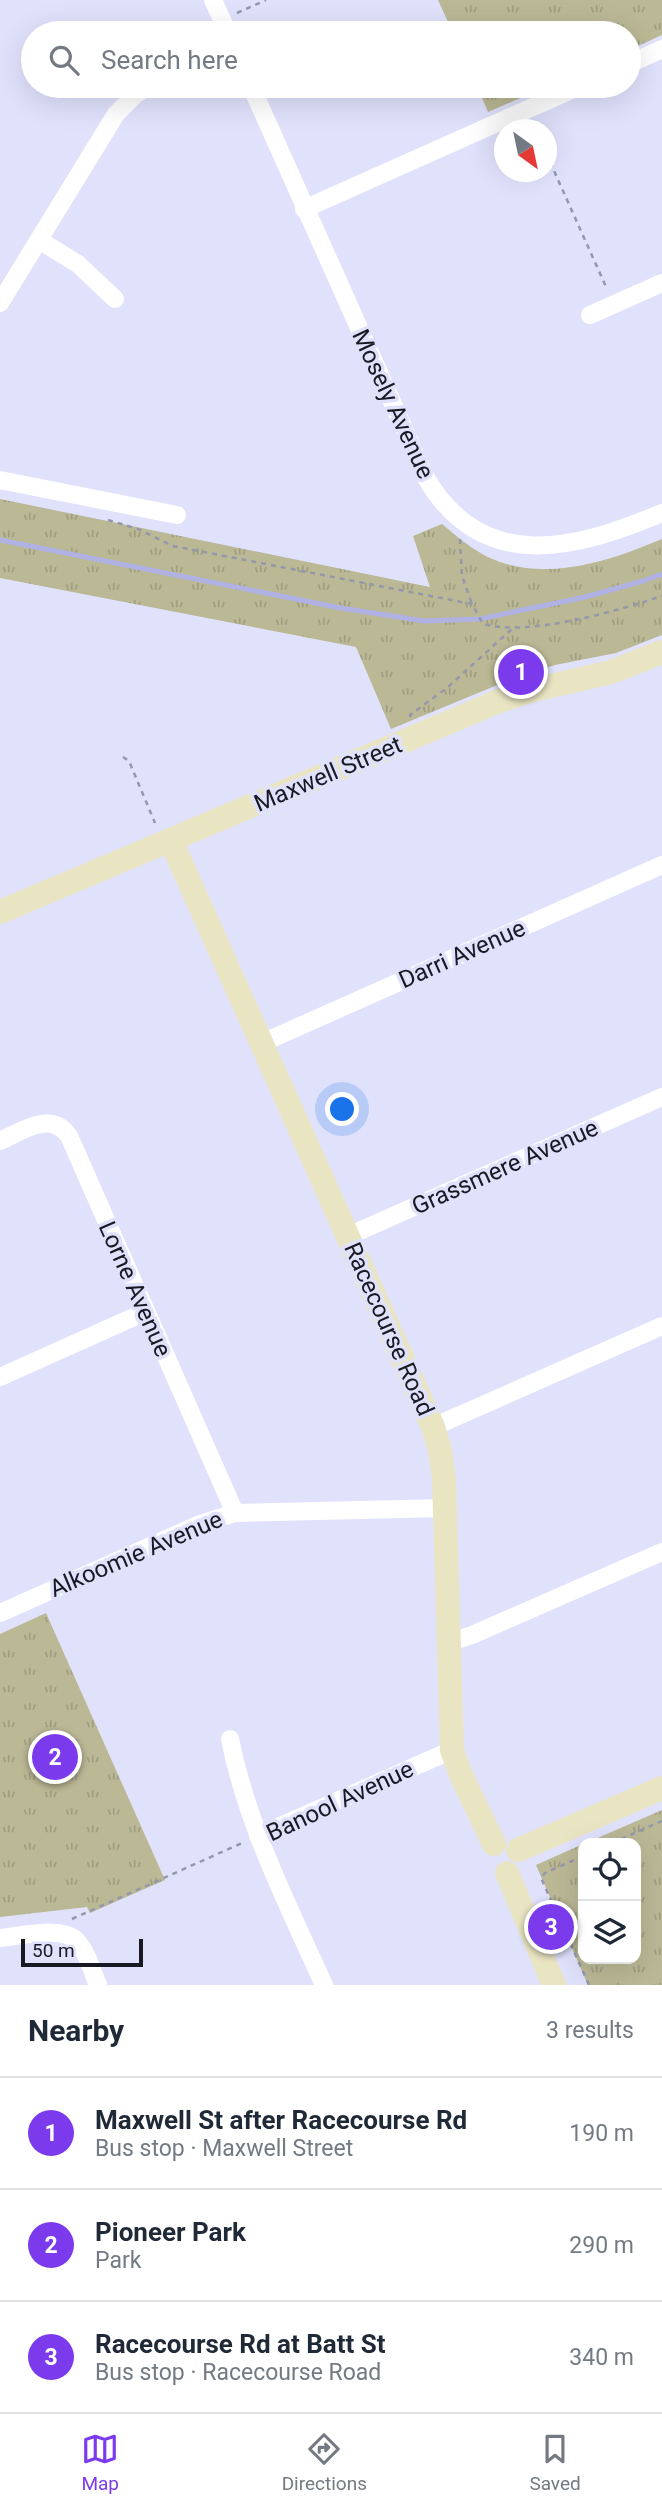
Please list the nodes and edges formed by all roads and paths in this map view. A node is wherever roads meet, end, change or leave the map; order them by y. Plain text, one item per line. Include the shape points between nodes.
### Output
1 (213, 0) edge
2 (266, 0) edge
3 (223, 21) edge
4 (233, 21) edge
5 (662, 49) edge
6 (641, 59) edge
7 (132, 98) edge
8 (256, 98) edge
9 (553, 98) edge
10 (557, 176) edge
11 (304, 209) junction
12 (39, 240) junction
13 (662, 283) edge
14 (115, 299) dead end
15 (0, 303) edge
16 (614, 304) junction
17 (590, 315) dead end
18 (0, 480) edge
19 (662, 513) edge
20 (177, 515) dead end
21 (102, 519) dead end
22 (465, 522) junction
23 (662, 596) edge
24 (472, 604) junction
25 (513, 628) junction
26 (662, 652) edge
27 (419, 736) junction
28 (123, 757) dead end
29 (163, 832) junction
30 (662, 865) edge
31 (0, 912) edge
32 (262, 1043) junction
33 (662, 1097) edge
34 (0, 1140) edge
35 (348, 1236) junction
36 (145, 1312) junction
37 (662, 1326) edge
38 (0, 1377) edge
39 (433, 1427) junction
40 (445, 1508) junction
41 (235, 1513) junction
42 (662, 1552) edge
43 (0, 1613) edge
44 (447, 1643) junction
45 (230, 1739) dead end
46 (452, 1750) junction
47 (662, 1788) edge
48 (662, 1821) edge
49 (258, 1836) junction
50 (623, 1838) edge
51 (506, 1847) junction
52 (578, 1858) edge
53 (54, 1932) junction
54 (0, 1938) edge
55 (98, 1985) edge
56 (324, 1985) edge
57 (554, 1985) edge
58 (589, 1985) edge

1 - 3 street
2 - 4 path
5 - 6 street
7 - 12 street via 116,114
8 - 11 street, Mosely Avenue
9 - 11 street
10 - 16 path
11 - 22 street, Mosely Avenue via 426,478 437,496
12 - 14 street via 78,264
12 - 15 street
13 - 16 street
16 - 17 street
18 - 20 street
19 - 22 street, Mosely Avenue via 598,538 540,547 507,542
21 - 24 path via 138,528 173,546
22 - 24 path via 459,555
23 - 25 path via 561,622
24 - 25 path via 483,624
25 - 27 path via 410,715
26 - 27 street, Maxwell Street via 600,675 517,695
27 - 29 street, Maxwell Street
28 - 29 path
29 - 31 street, Maxwell Street
29 - 32 street, Racecourse Road
30 - 32 street, Darri Avenue
32 - 35 street, Racecourse Road
33 - 35 street, Grassmere Avenue
34 - 36 street, Lorne Avenue via 43,1123 66,1132
35 - 39 street, Racecourse Road
36 - 38 street
36 - 41 street, Lorne Avenue
37 - 39 street
39 - 40 street, Racecourse Road via 443,1465
40 - 41 street, Alkoomie Avenue
40 - 44 street, Racecourse Road
41 - 43 street, Alkoomie Avenue via 200,1524
42 - 44 street
44 - 46 street, Racecourse Road
45 - 49 street
46 - 49 street, Banool Avenue
46 - 51 street, Racecourse Road via 461,1775
47 - 51 street
48 - 50 path
49 - 53 path via 64,1923
49 - 56 street, Banool Avenue
51 - 57 street via 518,1864 507,1873
52 - 58 path via 541,1878
53 - 54 street
53 - 55 street via 69,1935 78,1943

